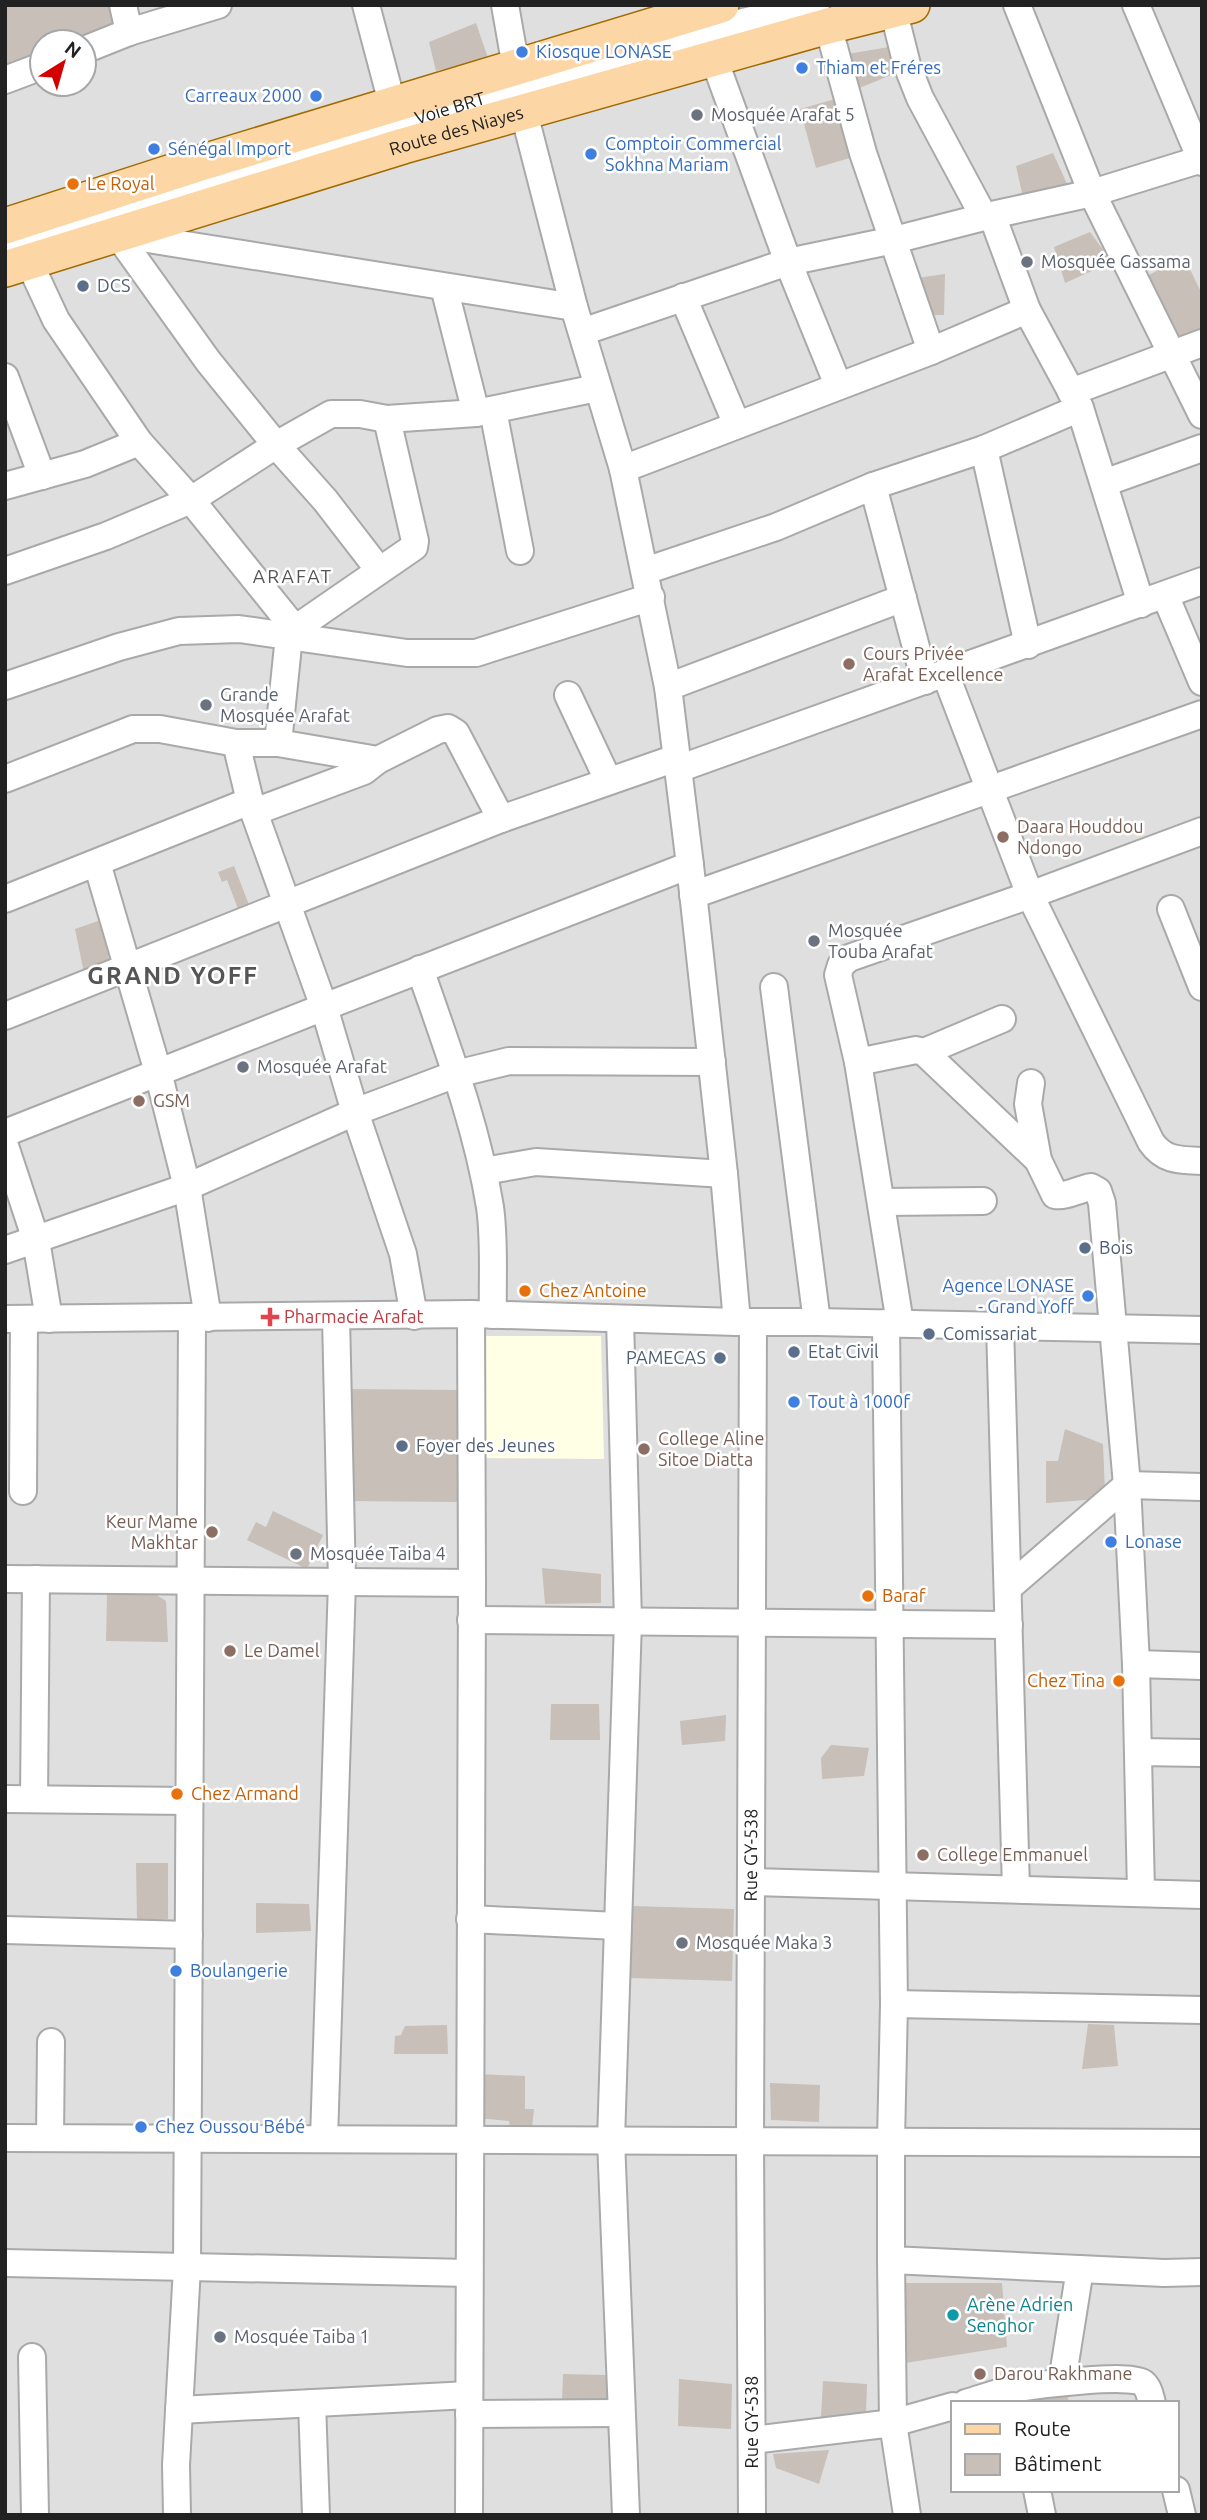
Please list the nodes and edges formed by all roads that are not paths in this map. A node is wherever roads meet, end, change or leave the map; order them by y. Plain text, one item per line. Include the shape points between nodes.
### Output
1 (123, 5) edge
2 (218, 5) edge
3 (366, 5) edge
4 (505, 5) edge
5 (721, 5) edge
6 (1017, 5) edge
7 (1136, 5) edge
8 (903, 7) edge
9 (822, 16) edge
10 (129, 32) junction
11 (98, 44) edge
12 (714, 59) junction
13 (28, 71) edge
14 (5, 80) edge
15 (519, 89) junction
16 (392, 103) junction
17 (1201, 160) edge
18 (1092, 193) junction
19 (988, 216) junction
20 (5, 226) edge
21 (117, 234) junction
22 (894, 240) junction
23 (13, 259) edge
24 (788, 262) junction
25 (444, 287) junction
26 (683, 297) junction
27 (1027, 310) junction
28 (578, 319) junction
29 (1202, 343) edge
30 (931, 351) junction
31 (1171, 354) junction
32 (5, 377) edge
33 (838, 386) junction
34 (597, 388) junction
35 (1076, 400) junction
36 (484, 411) junction
37 (1202, 415) edge
38 (387, 419) junction
39 (737, 425) junction
40 (139, 442) junction
41 (276, 445) junction
42 (1202, 448) edge
43 (984, 449) junction
44 (623, 469) junction
45 (42, 477) junction
46 (1104, 482) junction
47 (5, 486) edge
48 (873, 486) junction
49 (191, 500) junction
50 (520, 551) dead end
51 (379, 570) junction
52 (645, 570) junction
53 (5, 571) edge
54 (1202, 581) edge
55 (651, 597) junction
56 (903, 598) junction
57 (1153, 599) junction
58 (292, 632) junction
59 (1028, 645) junction
60 (934, 677) junction
61 (1202, 682) edge
62 (5, 686) edge
63 (668, 687) junction
64 (568, 695) dead end
65 (1202, 714) edge
66 (236, 743) junction
67 (278, 743) junction
68 (378, 760) junction
69 (677, 763) junction
70 (5, 779) edge
71 (608, 780) junction
72 (989, 790) junction
73 (252, 806) junction
74 (501, 819) junction
75 (1202, 831) edge
76 (97, 863) junction
77 (690, 866) junction
78 (693, 895) junction
79 (1030, 895) junction
80 (5, 899) edge
81 (287, 903) junction
82 (1171, 909) dead end
83 (126, 967) junction
84 (420, 970) junction
85 (774, 986) dead end
86 (1202, 987) edge
87 (324, 1007) junction
88 (5, 1016) edge
89 (1002, 1018) dead end
90 (924, 1052) junction
91 (712, 1062) junction
92 (858, 1062) junction
93 (158, 1072) junction
94 (456, 1074) junction
95 (1031, 1083) dead end
96 (355, 1112) junction
97 (5, 1133) edge
98 (5, 1146) edge
99 (1038, 1160) junction
100 (1202, 1161) edge
101 (484, 1171) junction
102 (724, 1174) junction
103 (187, 1187) junction
104 (983, 1201) dead end
105 (882, 1202) junction
106 (36, 1240) junction
107 (5, 1250) edge
108 (482, 1315) junction
109 (414, 1316) junction
110 (336, 1317) junction
111 (200, 1318) junction
112 (26, 1319) edge
113 (620, 1319) junction
114 (745, 1322) junction
115 (817, 1322) junction
116 (893, 1323) junction
117 (1000, 1325) junction
118 (1112, 1328) junction
119 (1202, 1330) edge
120 (1127, 1485) junction
121 (1202, 1487) edge
122 (23, 1491) dead end
123 (5, 1579) edge
124 (36, 1579) junction
125 (192, 1581) junction
126 (342, 1582) junction
127 (472, 1583) junction
128 (1008, 1588) junction
129 (471, 1620) junction
130 (628, 1621) junction
131 (753, 1622) junction
132 (890, 1624) junction
133 (1009, 1625) junction
134 (1136, 1664) junction
135 (1202, 1666) edge
136 (1138, 1752) junction
137 (1202, 1753) edge
138 (5, 1799) edge
139 (34, 1799) junction
140 (189, 1801) junction
141 (751, 1882) junction
142 (893, 1886) junction
143 (1016, 1889) junction
144 (1141, 1893) junction
145 (1202, 1895) edge
146 (470, 1919) junction
147 (617, 1926) junction
148 (5, 1930) edge
149 (189, 1936) junction
150 (894, 2004) junction
151 (1202, 2010) edge
152 (51, 2042) dead end
153 (5, 2138) edge
154 (50, 2138) junction
155 (188, 2139) junction
156 (324, 2139) junction
157 (470, 2140) junction
158 (611, 2140) junction
159 (750, 2141) junction
160 (891, 2141) junction
161 (1202, 2143) edge
162 (891, 2260) junction
163 (5, 2263) edge
164 (187, 2267) junction
165 (1080, 2269) junction
166 (1202, 2272) edge
167 (469, 2273) junction
168 (32, 2357) dead end
169 (1062, 2382) junction
170 (1018, 2396) edge
171 (981, 2401) edge
172 (1152, 2401) edge
173 (312, 2403) junction
174 (469, 2405) junction
175 (951, 2407) edge
176 (179, 2410) junction
177 (620, 2413) junction
178 (893, 2423) junction
179 (753, 2440) junction
180 (1037, 2492) edge
181 (1176, 2492) edge
182 (35, 2515) edge
183 (177, 2515) edge
184 (316, 2515) edge
185 (469, 2515) edge
186 (625, 2515) edge
187 (752, 2515) edge
188 (907, 2515) edge
189 (1042, 2515) edge
190 (1182, 2515) edge

1 - 10 street
2 - 10 street
3 - 16 street
4 - 15 street, Rue GY-538
5 - 15 main road, Route des Niayes
6 - 18 street
7 - 17 street
8 - 9 main road, Route des Niayes
8 - 19 street via 907,65 920,98
9 - 12 main road, Route des Niayes
9 - 15 street, Voie BRT via 713,29
9 - 22 street
10 - 11 street
12 - 15 main road, Route des Niayes
12 - 24 street
13 - 14 street
15 - 16 main road, Route des Niayes
15 - 21 main road, Route des Niayes via 404,146
15 - 23 street, Voie BRT via 226,176
15 - 28 street, Rue GY-538
16 - 20 main road, Route des Niayes
17 - 18 street
18 - 19 street
18 - 31 street
19 - 22 street
19 - 27 street
21 - 23 main road, Route des Niayes
21 - 25 street
21 - 41 street via 208,361
22 - 24 street
22 - 30 street
23 - 40 street
24 - 26 street
24 - 33 street
25 - 28 street
25 - 36 street
26 - 28 street
26 - 39 street
27 - 30 street
27 - 35 street
28 - 34 street, Rue GY-538
29 - 31 street
30 - 33 street
31 - 35 street
31 - 37 street
32 - 45 street
33 - 39 street
34 - 36 street
34 - 44 street, Rue GY-538
35 - 43 street
35 - 46 street
36 - 38 street
36 - 50 street
38 - 41 street via 331,414
38 - 51 street via 415,541 412,550
39 - 44 street
40 - 45 street
40 - 49 street
41 - 49 street
41 - 51 street via 326,500
42 - 46 street
43 - 48 street
43 - 59 street
44 - 52 street, Rue GY-538
45 - 47 street
46 - 57 street
48 - 52 street via 776,527
48 - 56 street
49 - 53 street
49 - 58 street
51 - 58 street
52 - 55 street, Rue GY-538
54 - 57 street
55 - 58 street via 476,653 407,653
55 - 63 street, Rue GY-538
56 - 60 street
56 - 63 street
57 - 59 street
57 - 61 street
58 - 62 street via 179,631
58 - 67 street
59 - 60 street
60 - 69 street
60 - 72 street
63 - 69 street, Rue GY-538
64 - 71 street
65 - 72 street
66 - 67 street
66 - 70 street via 160,729 133,729
66 - 73 street
67 - 68 street
68 - 73 street via 364,771
68 - 74 street via 448,728 456,733
69 - 71 street
69 - 77 street, Rue GY-538
71 - 74 street
72 - 78 street
72 - 79 street
73 - 76 street
73 - 81 street
74 - 81 street
75 - 79 street
76 - 80 street
76 - 83 street
77 - 78 street, Rue GY-538
77 - 84 street
78 - 91 street, Rue GY-538
79 - 92 street via 849,958 841,965 838,975
79 - 100 street via 1151,1142 1170,1160
81 - 83 street
81 - 87 street
82 - 86 street
83 - 88 street
83 - 93 street
84 - 87 street
84 - 94 street
85 - 115 street
87 - 93 street
87 - 96 street
89 - 90 street
90 - 92 street
90 - 99 street
91 - 94 street via 509,1061
91 - 102 street, Rue GY-538
92 - 105 street
93 - 97 street
93 - 103 street
94 - 96 street
94 - 101 street
95 - 99 street via 1029,1119
96 - 103 street
96 - 109 street via 403,1254
98 - 106 street
99 - 118 street via 1055,1195 1091,1187 1098,1191
101 - 102 street via 536,1163
101 - 108 street via 490,1211
102 - 114 street, Rue GY-538
103 - 106 street
103 - 111 street
104 - 105 street
105 - 116 street
106 - 107 street
106 - 112 street
108 - 109 street
108 - 113 street
108 - 127 street
109 - 110 street
110 - 111 street
110 - 126 street
111 - 112 street
111 - 125 street
112 - 122 street
113 - 114 street
113 - 130 street
114 - 115 street
114 - 131 street, Rue GY-538
115 - 116 street
116 - 117 street
116 - 132 street
117 - 118 street
117 - 128 street
118 - 119 street
118 - 120 street
120 - 121 street
120 - 128 street
120 - 134 street
123 - 124 street
124 - 125 street
124 - 139 street
125 - 126 street
125 - 140 street
126 - 127 street
126 - 156 street
127 - 129 street
128 - 133 street
129 - 130 street
129 - 146 street
130 - 131 street
130 - 147 street
131 - 132 street
131 - 141 street, Rue GY-538
132 - 133 street
132 - 142 street
133 - 143 street
134 - 135 street
134 - 136 street
136 - 137 street
136 - 144 street
138 - 139 street
139 - 140 street
140 - 149 street
141 - 142 street
141 - 159 street, Rue GY-538
142 - 143 street
142 - 150 street
143 - 144 street
144 - 145 street
146 - 147 street
146 - 157 street
147 - 158 street
148 - 149 street
149 - 155 street
150 - 151 street
150 - 160 street
152 - 154 street
153 - 154 street
154 - 155 street
155 - 156 street
155 - 164 street
156 - 157 street
157 - 158 street
157 - 167 street
158 - 159 street
158 - 177 street
159 - 160 street
159 - 179 street, Rue GY-538
160 - 161 street
160 - 162 street
162 - 165 street
162 - 178 street
163 - 164 street
164 - 167 street
164 - 176 street
165 - 166 street
165 - 169 street
167 - 174 street
168 - 182 street
169 - 170 street
169 - 172 street via 1130,2379 1142,2382
170 - 171 street
173 - 174 street
173 - 176 street
173 - 184 street
174 - 177 street
174 - 185 street
175 - 178 street
176 - 183 street
177 - 186 street
178 - 179 street
178 - 188 street
179 - 187 street, Rue GY-538
180 - 189 street
181 - 190 street

